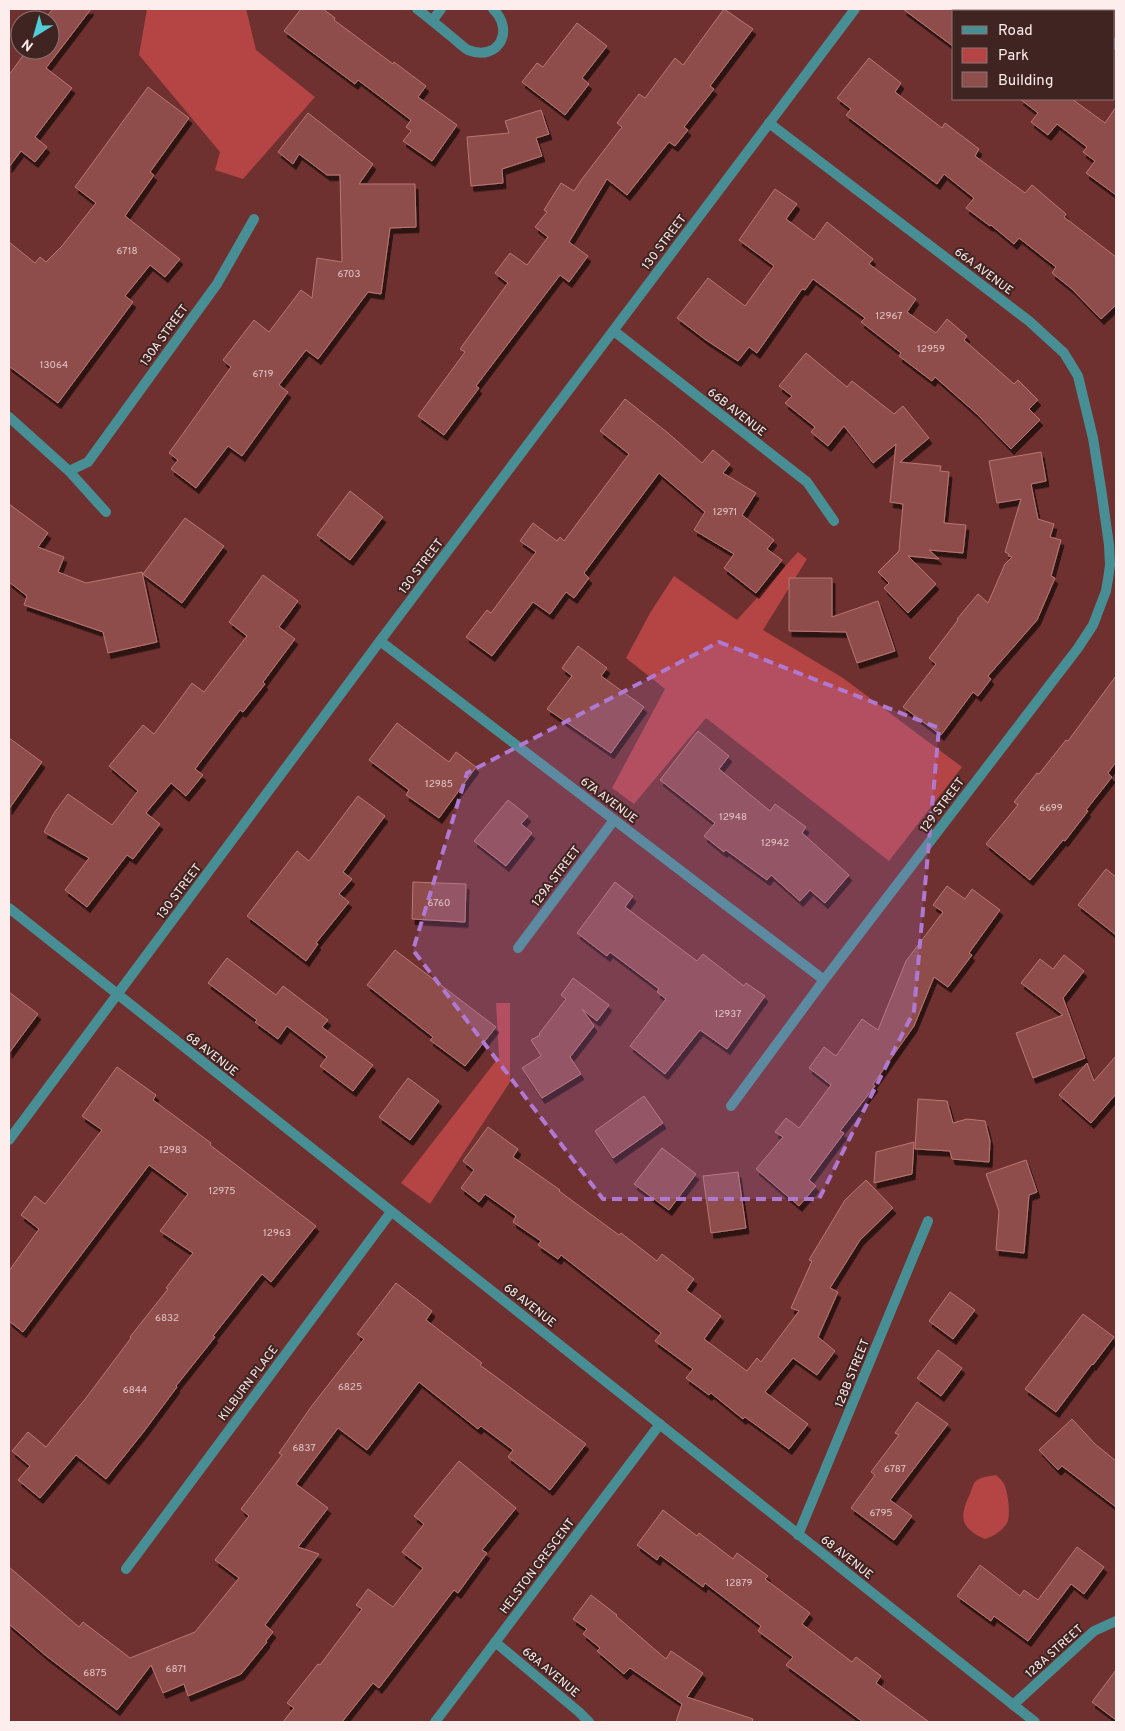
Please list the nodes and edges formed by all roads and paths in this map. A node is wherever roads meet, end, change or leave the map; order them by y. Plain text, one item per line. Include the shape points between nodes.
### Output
1 (417, 9) edge
2 (441, 9) edge
3 (493, 9) edge
4 (855, 9) edge
5 (432, 21) junction
6 (769, 123) junction
7 (254, 219) dead end
8 (614, 331) junction
9 (9, 417) edge
10 (69, 471) junction
11 (1102, 495) joint
12 (106, 512) dead end
13 (834, 521) dead end
14 (380, 641) junction
15 (614, 820) junction
16 (9, 908) edge
17 (518, 948) dead end
18 (824, 980) junction
19 (117, 994) junction
20 (731, 1106) dead end
21 (9, 1140) edge
22 (391, 1212) junction
23 (928, 1221) dead end
24 (660, 1424) junction
25 (798, 1535) junction
26 (126, 1569) dead end
27 (1116, 1621) edge
28 (495, 1642) junction
29 (1013, 1705) junction
30 (435, 1722) edge
31 (589, 1722) edge
32 (1035, 1722) edge

1 - 5 street
2 - 5 street
3 - 5 street via 502,23 504,36 497,47 483,53 467,49
4 - 6 street, 130 STREET
6 - 8 street, 130 STREET
6 - 11 street, 66A AVENUE via 1029,321 1064,353 1078,376 1083,393
7 - 10 street, 130A STREET via 217,284 88,462
8 - 13 street, 66B AVENUE via 807,482
8 - 14 street, 130 STREET
9 - 10 street
10 - 12 street
11 - 18 street, 129 STREET via 1110,565 1106,591 1093,625
14 - 15 street, 67A AVENUE
14 - 19 street, 130 STREET
15 - 17 street, 129A STREET
15 - 18 street, 67A AVENUE
16 - 19 street, 68 AVENUE
18 - 20 street, 129 STREET
19 - 21 street, 130 STREET
19 - 22 street, 68 AVENUE
22 - 24 street, 68 AVENUE
22 - 26 street, KILBURN PLACE
23 - 25 street, 128B STREET
24 - 25 street, 68 AVENUE
24 - 28 street, HELSTON CRESCENT
25 - 29 street, 68 AVENUE
27 - 29 street, 128A STREET via 1094,1631
28 - 30 street, HELSTON CRESCENT
28 - 31 street, 68A AVENUE
29 - 32 street, 68 AVENUE

